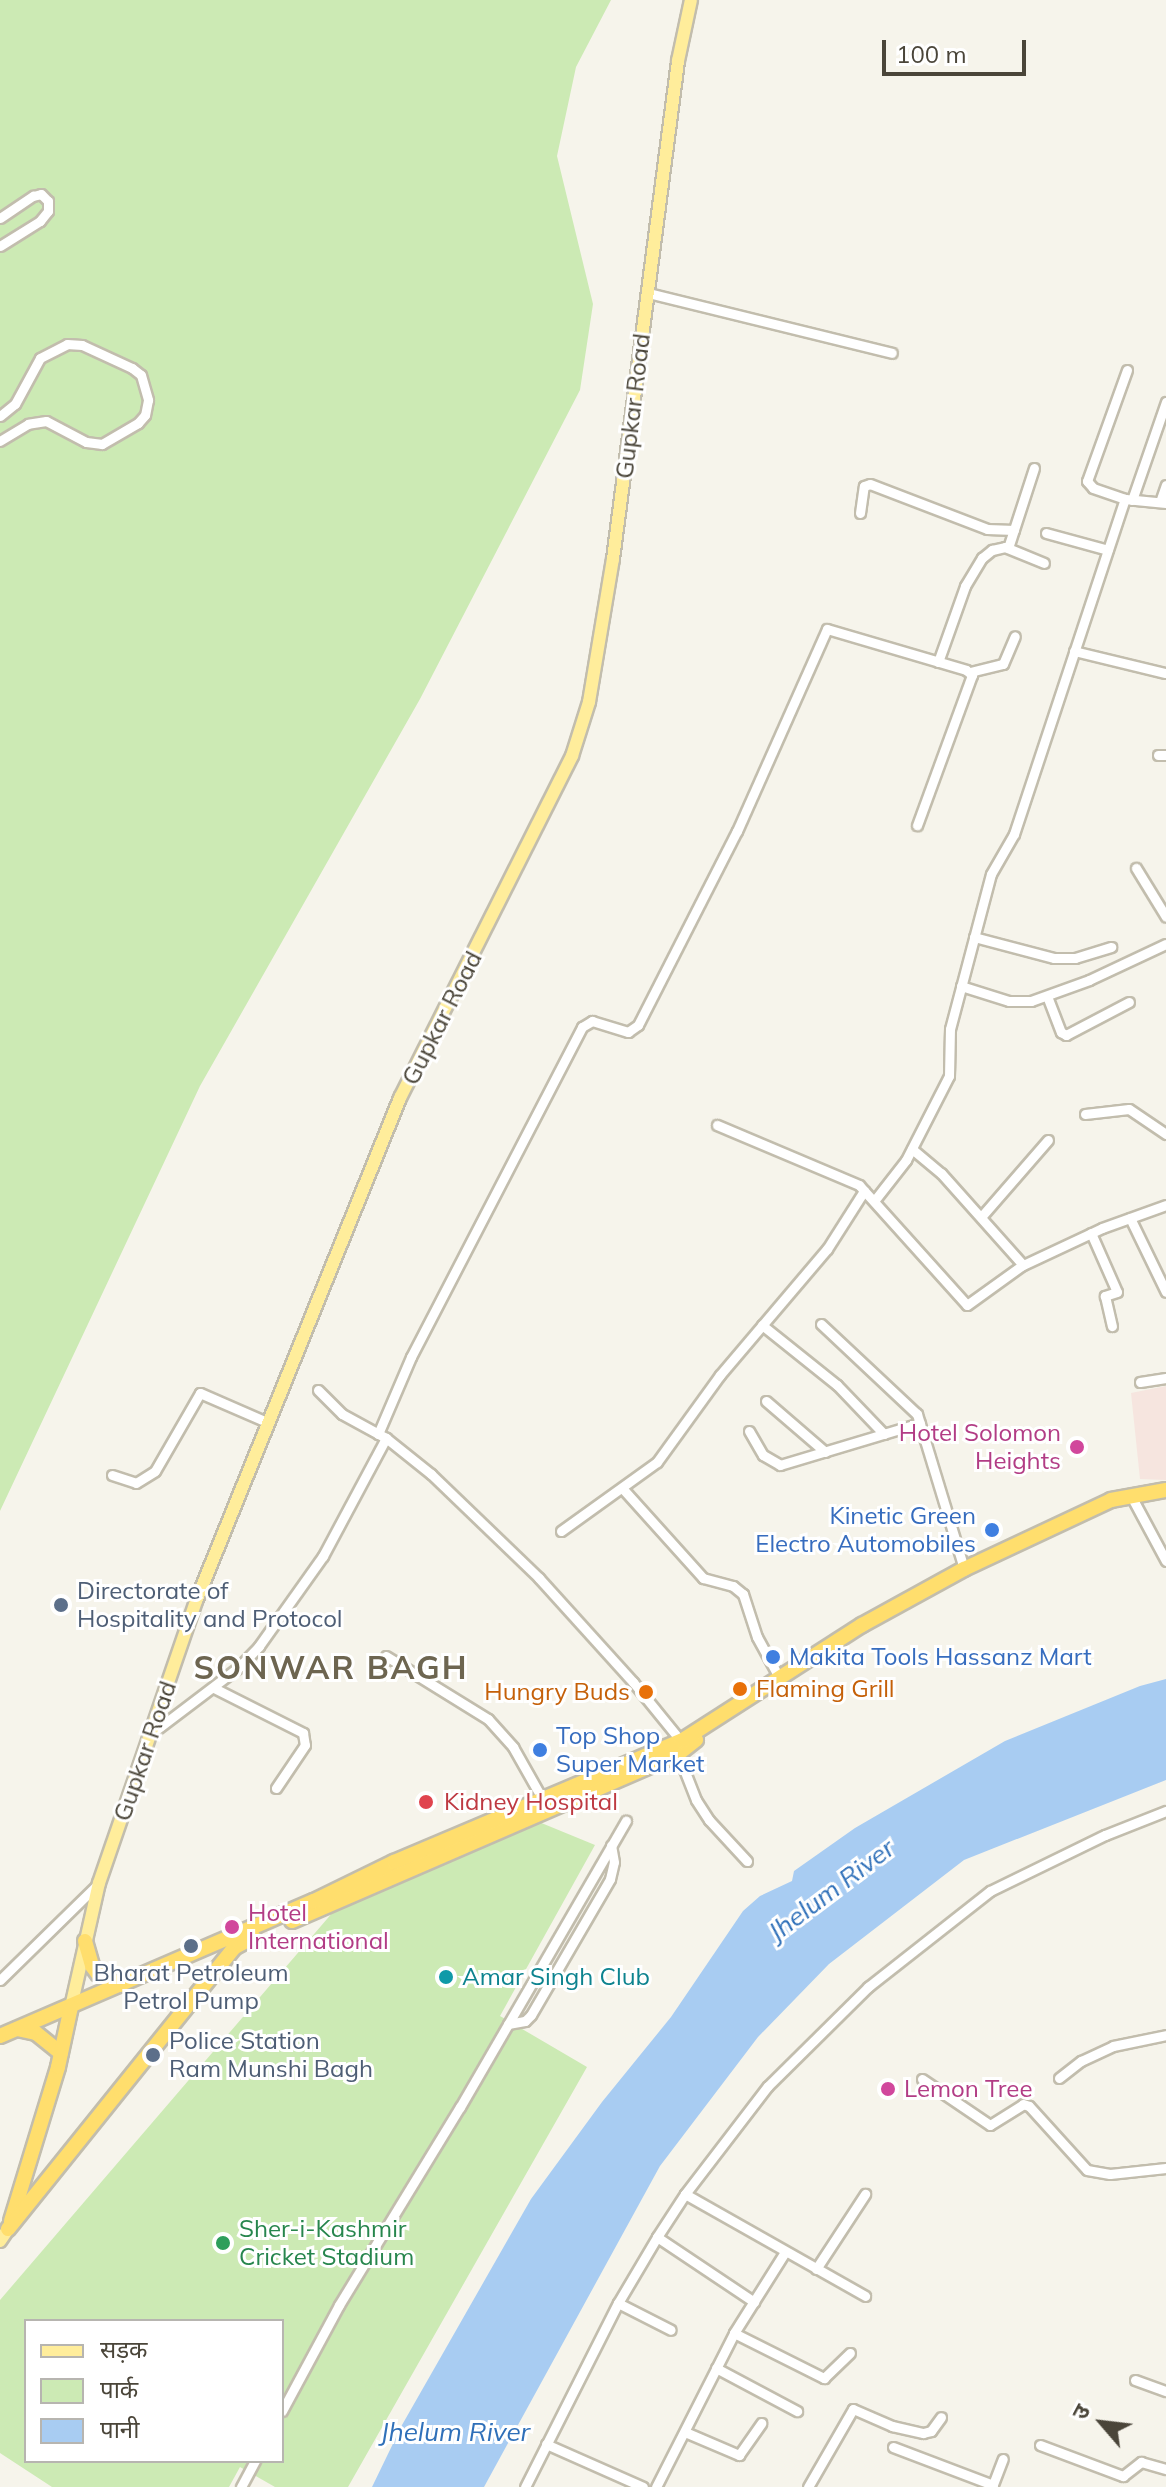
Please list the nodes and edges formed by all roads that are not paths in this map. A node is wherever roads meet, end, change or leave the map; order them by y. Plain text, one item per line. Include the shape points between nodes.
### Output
1 (691, 0) edge
2 (0, 218) edge
3 (0, 246) edge
4 (648, 293) junction
5 (892, 353) dead end
6 (1127, 370) dead end
7 (1166, 402) edge
8 (0, 416) edge
9 (0, 441) edge
10 (1034, 468) dead end
11 (1166, 485) edge
12 (1128, 500) junction
13 (1163, 503) edge
14 (860, 513) dead end
15 (1014, 530) junction
16 (1046, 533) dead end
17 (1008, 548) junction
18 (1108, 550) junction
19 (1044, 563) dead end
20 (1015, 636) dead end
21 (1074, 651) junction
22 (938, 662) junction
23 (970, 672) junction
24 (1165, 673) edge
25 (917, 825) dead end
26 (1136, 868) dead end
27 (1166, 917) edge
28 (974, 937) junction
29 (1166, 944) edge
30 (1111, 947) dead end
31 (961, 986) junction
32 (1047, 996) junction
33 (1129, 1002) dead end
34 (1085, 1114) dead end
35 (717, 1125) dead end
36 (1166, 1134) edge
37 (1048, 1140) dead end
38 (912, 1149) junction
39 (864, 1191) junction
40 (874, 1201) junction
41 (1166, 1205) edge
42 (981, 1217) junction
43 (1130, 1218) junction
44 (1091, 1233) junction
45 (1023, 1265) junction
46 (1166, 1292) edge
47 (821, 1324) dead end
48 (762, 1325) junction
49 (1112, 1326) dead end
50 (1166, 1378) edge
51 (1140, 1382) dead end
52 (318, 1390) dead end
53 (766, 1401) dead end
54 (269, 1423) junction
55 (920, 1423) junction
56 (749, 1431) dead end
57 (884, 1434) junction
58 (382, 1436) junction
59 (825, 1452) junction
60 (112, 1475) dead end
61 (623, 1489) junction
62 (1166, 1490) edge
63 (1130, 1494) junction
64 (561, 1531) dead end
65 (1161, 1542) edge
66 (1166, 1561) edge
67 (964, 1569) junction
68 (386, 1656) dead end
69 (780, 1679) junction
70 (214, 1688) junction
71 (152, 1733) junction
72 (680, 1748) junction
73 (276, 1788) dead end
74 (543, 1800) junction
75 (1166, 1811) edge
76 (626, 1821) dead end
77 (611, 1845) junction
78 (747, 1861) dead end
79 (99, 1883) junction
80 (264, 1927) junction
81 (238, 1938) junction
82 (85, 1941) junction
83 (0, 1980) edge
84 (121, 1985) junction
85 (71, 2007) junction
86 (508, 2024) junction
87 (17, 2029) junction
88 (1166, 2035) edge
89 (0, 2036) edge
90 (61, 2053) junction
91 (1059, 2078) dead end
92 (922, 2079) dead end
93 (1166, 2168) edge
94 (685, 2194) junction
95 (865, 2194) dead end
96 (4, 2235) edge
97 (657, 2237) junction
98 (785, 2252) junction
99 (816, 2269) junction
100 (865, 2296) dead end
101 (754, 2302) junction
102 (618, 2303) junction
103 (671, 2330) dead end
104 (734, 2333) junction
105 (850, 2353) dead end
106 (716, 2368) junction
107 (1135, 2380) dead end
108 (1166, 2391) edge
109 (284, 2407) edge
110 (797, 2411) dead end
111 (941, 2417) dead end
112 (761, 2423) dead end
113 (685, 2432) junction
114 (546, 2444) junction
115 (1040, 2445) dead end
116 (893, 2447) dead end
117 (1003, 2459) dead end
118 (254, 2463) edge
119 (1166, 2469) edge
120 (992, 2486) edge
121 (241, 2487) edge
122 (525, 2487) edge
123 (643, 2487) edge
124 (656, 2487) edge
125 (808, 2487) edge

1 - 4 main road, Gupkar Road via 678,61
2 - 3 street via 33,196 41,194 48,201 40,221
4 - 5 street
4 - 54 main road, Gupkar Road via 613,559 589,702 576,742 400,1098
6 - 12 street via 1086,477 1093,488
7 - 12 street
8 - 9 street via 15,404 40,358 67,344 82,345 132,368 141,375 148,400 138,423 102,444 86,442 46,421 28,424
10 - 15 street
11 - 13 street
12 - 13 street
12 - 18 street
14 - 15 street via 864,486 870,484 987,529
15 - 17 street
16 - 18 street
17 - 19 street
17 - 22 street via 992,550 974,569
18 - 21 street
20 - 23 street via 1001,666
21 - 24 street
21 - 28 street via 1014,834 991,874
22 - 23 street
22 - 58 street via 835,629 825,631 764,775 638,1025 628,1032 600,1022 582,1027 411,1357
23 - 25 street via 972,683
26 - 27 street
28 - 30 street via 1054,958
28 - 31 street
29 - 32 street
31 - 32 street via 1009,1001
31 - 38 street via 948,1042 949,1076
32 - 33 street via 1066,1035
34 - 36 street via 1129,1109
35 - 39 street via 851,1180
37 - 42 street
38 - 40 street
38 - 42 street
39 - 40 street
39 - 48 street via 827,1249
40 - 45 street via 967,1305
41 - 43 street
42 - 45 street
43 - 44 street
43 - 46 street
44 - 45 street
44 - 49 street via 1117,1292 1105,1296
47 - 55 street via 902,1397
48 - 57 street via 837,1385
48 - 61 street via 657,1462
50 - 51 street
52 - 58 street via 342,1414
53 - 59 street
54 - 60 street via 200,1393 155,1471 136,1483
54 - 71 main road, Gupkar Road via 197,1599
55 - 57 street
55 - 67 street
56 - 59 street via 774,1464
57 - 59 street
58 - 70 street via 341,1524 299,1591 259,1646
58 - 72 street via 431,1474 539,1578 633,1682
61 - 64 street
61 - 69 street via 703,1578 743,1594 757,1637
62 - 63 highway
63 - 65 street
63 - 67 highway
65 - 66 street
67 - 69 highway via 862,1625
68 - 74 street via 488,1719 513,1747
69 - 72 highway
70 - 71 street
70 - 73 street via 303,1733 305,1745
71 - 79 main road, Gupkar Road
72 - 74 highway
72 - 78 street via 696,1800
72 - 80 highway
74 - 80 highway
75 - 94 street via 1035,1867 957,1914 813,2039 768,2086
76 - 77 street
77 - 86 street
77 - 86 street via 610,1879 531,2015
79 - 82 main road, Gupkar Road
79 - 83 street
80 - 81 highway
81 - 84 highway
81 - 96 highway
82 - 84 highway via 98,1974
82 - 85 main road, Gupkar Road
84 - 85 highway
85 - 87 highway
85 - 90 highway
86 - 109 street via 339,2305
87 - 89 highway
87 - 90 highway via 36,2033
88 - 91 street via 1113,2046
90 - 96 highway
92 - 93 street via 990,2125 1023,2104 1029,2106 1087,2170 1110,2174
94 - 97 street
94 - 98 street
95 - 99 street
97 - 101 street
97 - 102 street
98 - 99 street
98 - 101 street
99 - 100 street
101 - 104 street
102 - 103 street
102 - 114 street
104 - 105 street via 824,2378
104 - 106 street
106 - 110 street
106 - 113 street
107 - 108 street
111 - 125 street via 923,2433 853,2409
112 - 113 street via 739,2455
113 - 124 street
114 - 122 street
114 - 123 street
115 - 119 street via 1123,2476 1141,2462
116 - 120 street
117 - 120 street
118 - 121 street

